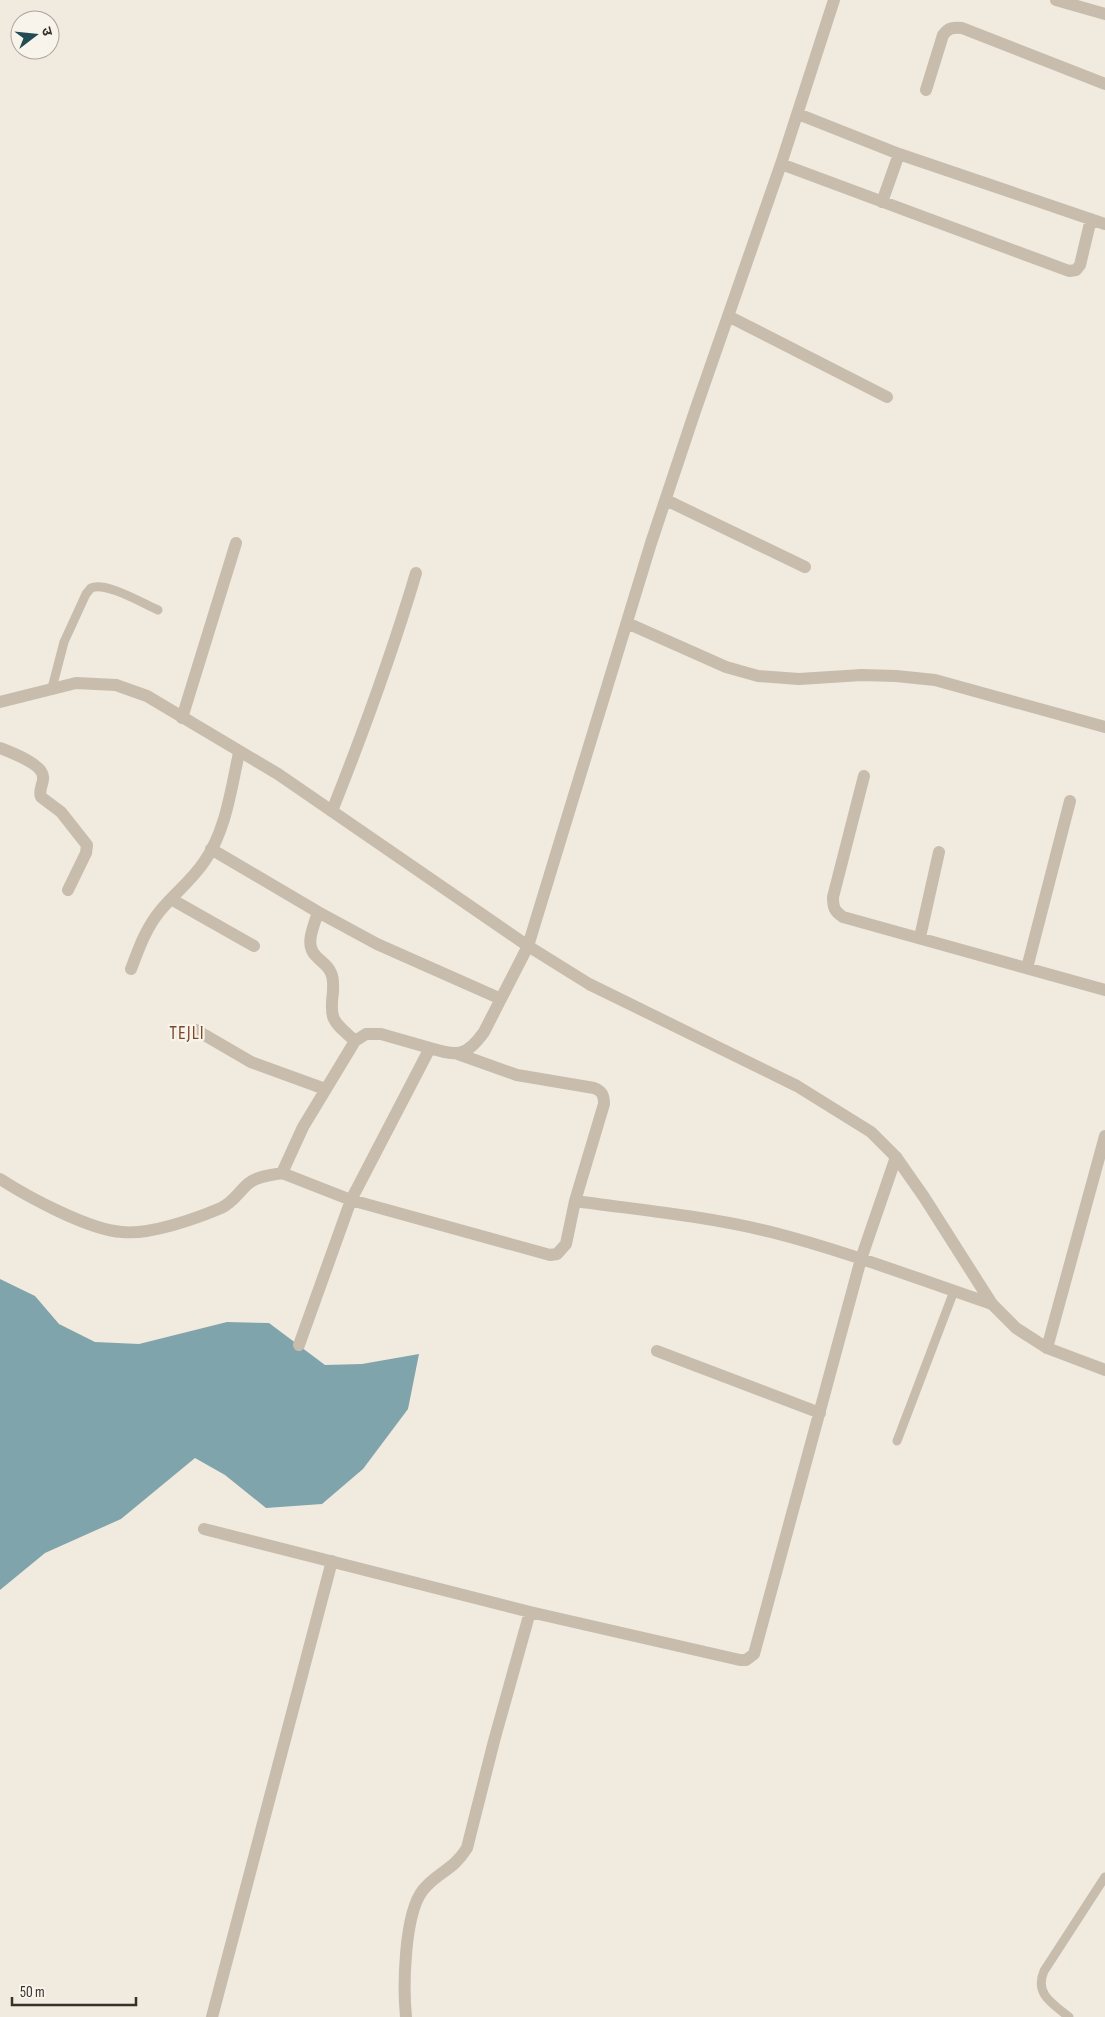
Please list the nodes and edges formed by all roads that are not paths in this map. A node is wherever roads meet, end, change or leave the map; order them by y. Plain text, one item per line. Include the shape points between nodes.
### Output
1 (834, 0) edge
2 (1056, 0) edge
3 (1105, 14) edge
4 (1105, 84) edge
5 (926, 90) dead end
6 (798, 114) junction
7 (899, 154) junction
8 (781, 164) junction
9 (882, 202) junction
10 (1091, 219) junction
11 (1105, 224) edge
12 (728, 316) junction
13 (887, 396) dead end
14 (666, 500) junction
15 (236, 542) dead end
16 (805, 567) dead end
17 (416, 573) dead end
18 (158, 610) dead end
19 (627, 623) junction
20 (52, 688) junction
21 (0, 702) edge
22 (182, 718) junction
23 (1105, 727) edge
24 (0, 748) edge
25 (239, 753) junction
26 (864, 776) dead end
27 (1070, 800) dead end
28 (332, 811) junction
29 (211, 849) junction
30 (939, 852) dead end
31 (68, 890) dead end
32 (171, 899) junction
33 (318, 912) junction
34 (920, 937) junction
35 (254, 946) dead end
36 (528, 946) junction
37 (1027, 968) junction
38 (131, 969) dead end
39 (1105, 990) edge
40 (501, 999) junction
41 (196, 1030) dead end
42 (355, 1040) junction
43 (430, 1048) junction
44 (458, 1054) junction
45 (325, 1089) junction
46 (1105, 1136) edge
47 (896, 1157) junction
48 (282, 1173) junction
49 (0, 1179) edge
50 (351, 1200) junction
51 (575, 1201) junction
52 (861, 1259) junction
53 (954, 1291) junction
54 (992, 1304) junction
55 (299, 1345) dead end
56 (1047, 1348) junction
57 (657, 1350) dead end
58 (1105, 1370) edge
59 (820, 1413) junction
60 (897, 1441) dead end
61 (204, 1529) dead end
62 (332, 1561) junction
63 (530, 1612) junction
64 (1105, 1877) edge
65 (212, 2017) edge
66 (406, 2017) edge
67 (1069, 2017) edge

1 - 6 street
2 - 3 street
4 - 5 street via 954,27 943,35
6 - 7 street
6 - 8 street
7 - 9 street
7 - 10 street
8 - 9 street
8 - 12 street
9 - 10 street via 1069,271 1080,265
10 - 11 street
12 - 13 street
12 - 14 street
14 - 16 street
14 - 19 street
15 - 22 street
17 - 28 street via 394,648
18 - 20 lane via 113,589 92,588 86,594 64,642
19 - 23 street via 726,667 758,676 798,679 879,675 935,680
19 - 36 street
20 - 21 street
20 - 22 street via 76,682 116,685 146,696
22 - 25 street
24 - 31 street via 23,757 42,771 41,796 61,812 87,845
25 - 28 street via 278,774
25 - 29 street via 228,803
26 - 34 street via 833,906 842,917
27 - 37 street
28 - 36 street
29 - 32 street via 189,882
29 - 33 street
30 - 34 street
32 - 35 street
32 - 38 street via 149,927
33 - 40 street via 378,944
33 - 42 street via 310,949 332,974 332,1017 337,1026
34 - 37 street
36 - 40 street
36 - 47 street via 589,984 797,1086 872,1132
37 - 39 street
40 - 44 street via 484,1032 468,1050
41 - 45 street via 251,1062
42 - 43 street via 366,1034 381,1034
42 - 45 street
43 - 44 street
43 - 50 street
44 - 51 street via 517,1075 600,1090 604,1104
45 - 48 street
46 - 56 street
47 - 52 street
47 - 54 street
48 - 49 street via 250,1182 222,1208 148,1230 122,1233 100,1229 22,1193
48 - 50 street
50 - 51 street via 550,1255 557,1254 566,1244
50 - 55 street
51 - 52 street via 718,1221 771,1232
52 - 53 street
52 - 59 street
53 - 54 street
53 - 60 lane
54 - 56 street via 1016,1328
56 - 58 street
57 - 59 street
59 - 63 street via 754,1654 750,1658 740,1660
61 - 62 street
62 - 63 street
62 - 65 street
63 - 66 street via 467,1848 456,1864 422,1891 414,1907 404,1990
64 - 67 lane via 1040,1980 1049,2001

